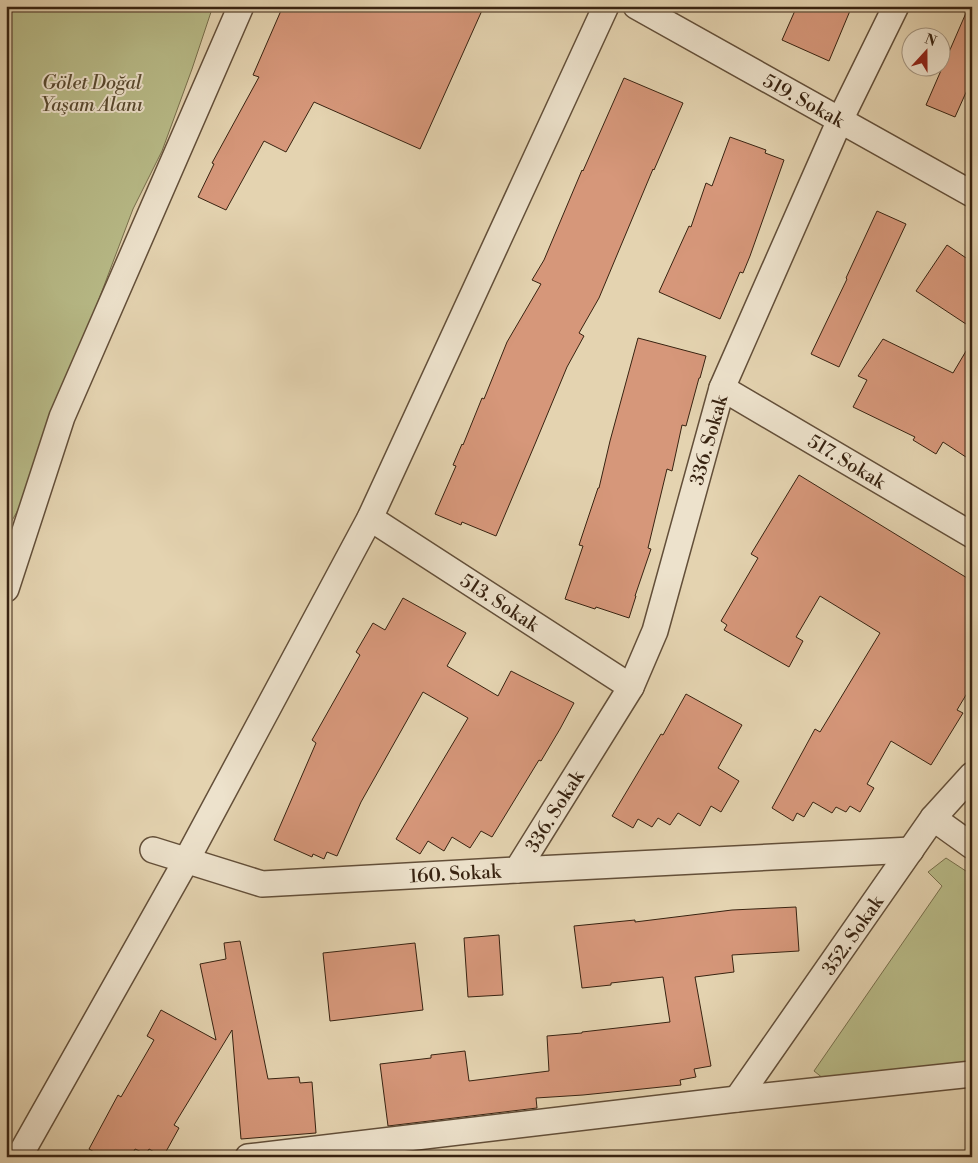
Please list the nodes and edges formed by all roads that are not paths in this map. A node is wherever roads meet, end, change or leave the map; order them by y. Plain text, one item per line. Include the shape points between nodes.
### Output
1 (241, 6) edge
2 (606, 6) edge
3 (636, 6) edge
4 (896, 6) edge
5 (840, 120) junction
6 (972, 194) edge
7 (722, 388) junction
8 (370, 518) junction
9 (972, 535) edge
10 (6, 590) edge
11 (631, 687) junction
12 (972, 775) edge
13 (933, 818) junction
14 (972, 846) edge
15 (153, 850) dead end
16 (911, 850) junction
17 (186, 860) junction
18 (517, 870) junction
19 (972, 1074) edge
20 (737, 1099) junction
21 (19, 1157) edge
22 (248, 1157) edge

1 - 10 street via 62,417
2 - 8 street
3 - 5 street, 519. Sokak
4 - 5 street, 336. Sokak
5 - 6 street, 519. Sokak
5 - 7 street, 336. Sokak
7 - 9 street, 517. Sokak
7 - 11 street, 336. Sokak via 655,631
8 - 11 street, 513. Sokak
8 - 17 street
11 - 18 street, 336. Sokak
12 - 13 street, 352. Sokak
13 - 14 street
13 - 16 street, 352. Sokak
15 - 17 street, 160. Sokak
16 - 18 street, 160. Sokak
16 - 20 street, 352. Sokak
17 - 18 street, 160. Sokak via 262,884
17 - 21 street
19 - 20 street
20 - 22 street

